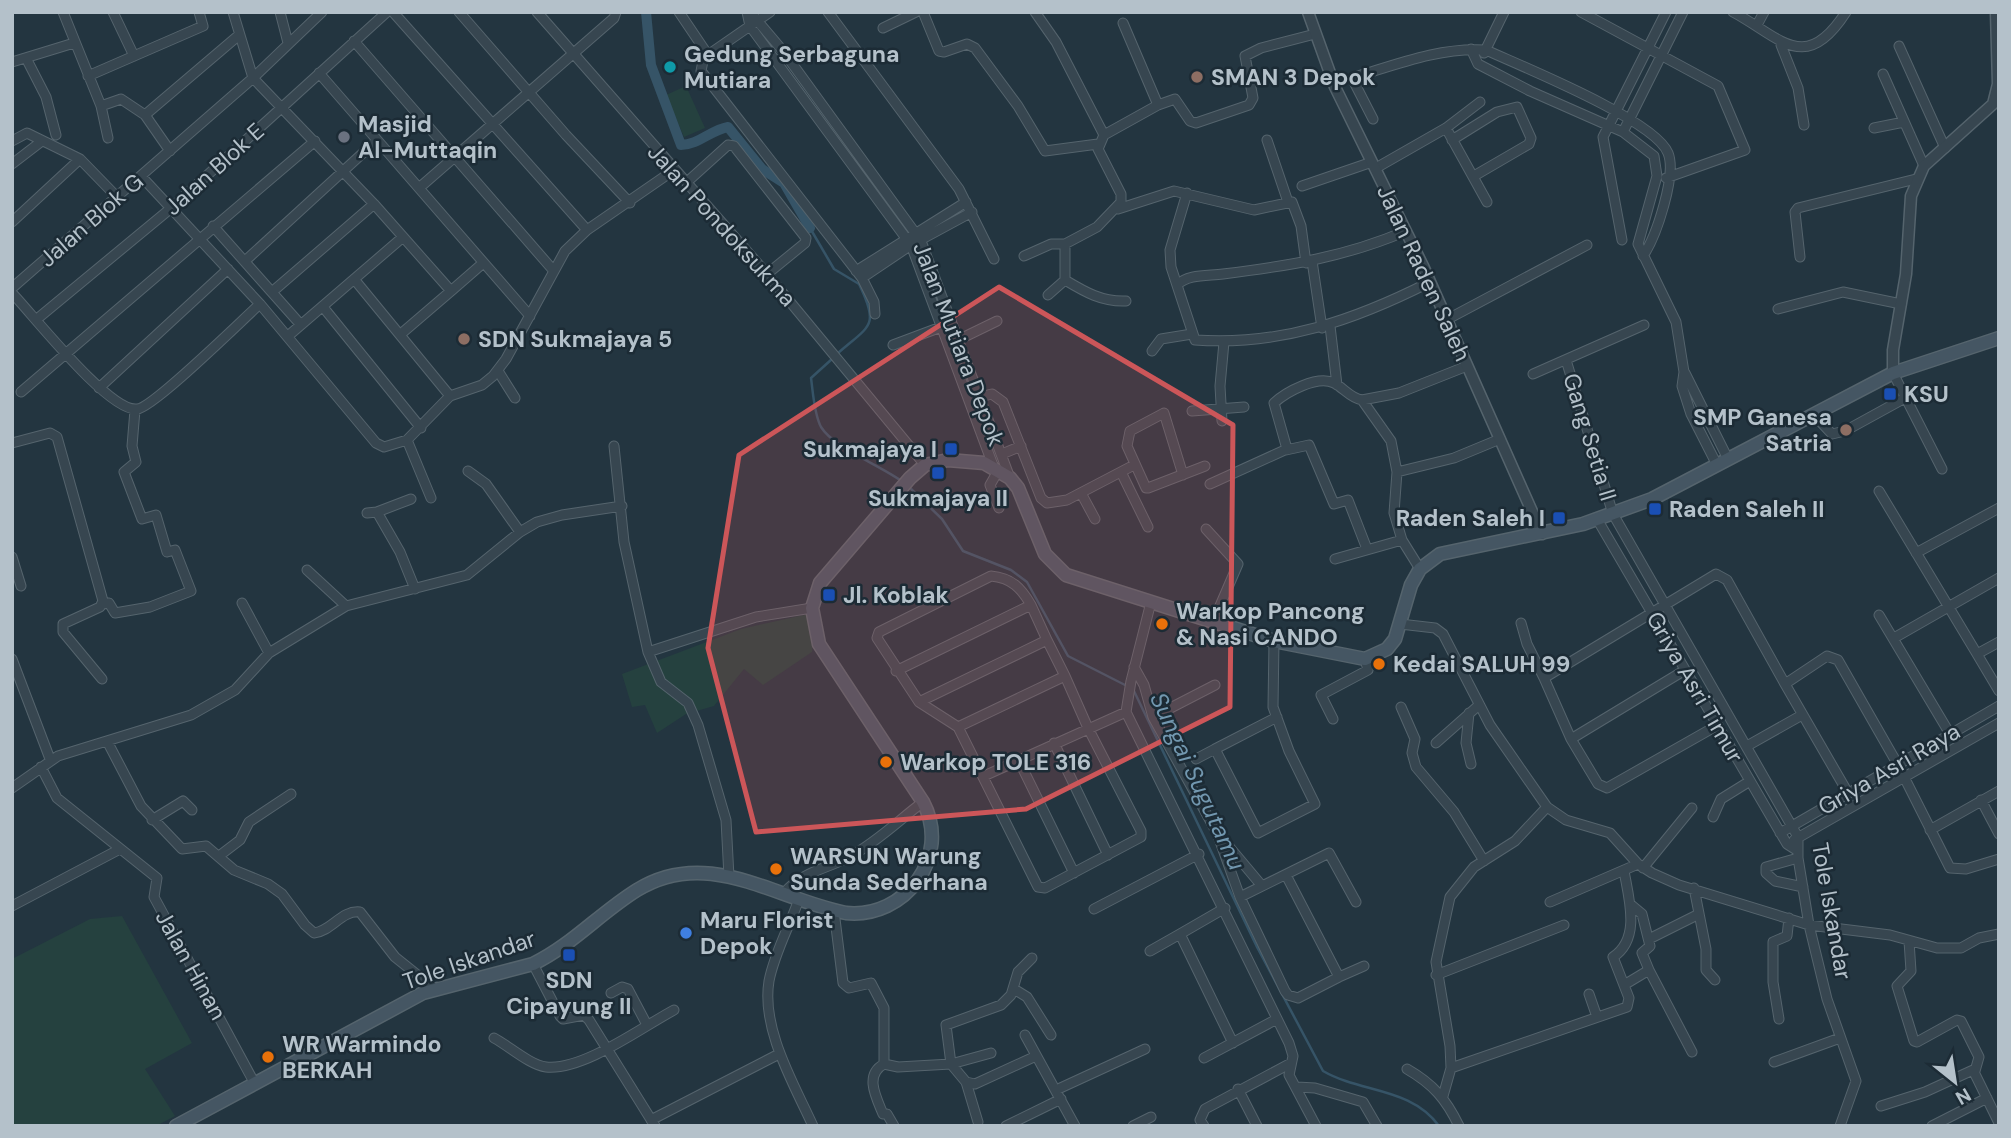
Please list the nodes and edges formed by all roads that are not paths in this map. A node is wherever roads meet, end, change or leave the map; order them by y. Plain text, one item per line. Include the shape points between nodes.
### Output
1 (62, 12) edge
2 (113, 12) edge
3 (199, 12) edge
4 (233, 12) edge
5 (280, 12) edge
6 (322, 12) edge
7 (387, 12) edge
8 (393, 12) edge
9 (459, 12) edge
10 (537, 12) edge
11 (616, 12) edge
12 (679, 12) edge
13 (748, 12) edge
14 (770, 12) edge
15 (828, 12) edge
16 (916, 12) edge
17 (923, 12) edge
18 (1035, 12) edge
19 (1308, 12) edge
20 (1504, 12) edge
21 (1581, 12) edge
22 (1666, 12) edge
23 (1682, 12) edge
24 (1733, 12) edge
25 (1764, 12) edge
26 (1846, 12) edge
27 (1996, 12) edge
28 (759, 19) junction
29 (1123, 23) dead end
30 (1757, 25) junction
31 (750, 26) junction
32 (883, 28) dead end
33 (1315, 34) junction
34 (239, 35) junction
35 (354, 41) junction
36 (1998, 42) edge
37 (74, 43) junction
38 (288, 43) junction
39 (1781, 45) junction
40 (1899, 46) dead end
41 (1647, 48) junction
42 (1471, 49) junction
43 (1486, 50) junction
44 (573, 54) junction
45 (708, 55) junction
46 (1662, 55) junction
47 (134, 56) junction
48 (26, 58) junction
49 (12, 62) edge
50 (1478, 64) junction
51 (319, 73) junction
52 (1883, 74) dead end
53 (88, 76) junction
54 (253, 78) junction
55 (528, 92) junction
56 (1480, 102) dead end
57 (1996, 104) edge
58 (1158, 105) junction
59 (101, 106) junction
60 (283, 107) junction
61 (1615, 110) junction
62 (145, 115) junction
63 (1373, 119) dead end
64 (1629, 119) junction
65 (1904, 122) junction
66 (492, 123) junction
67 (1608, 125) junction
68 (1804, 125) dead end
69 (1446, 128) junction
70 (1874, 128) dead end
71 (1623, 132) junction
72 (56, 135) dead end
73 (1104, 135) junction
74 (108, 138) dead end
75 (1267, 140) dead end
76 (1452, 140) junction
77 (12, 141) edge
78 (42, 141) junction
79 (315, 141) junction
80 (376, 141) junction
81 (1098, 144) junction
82 (1945, 148) junction
83 (170, 151) junction
84 (453, 157) junction
85 (80, 159) junction
86 (12, 164) edge
87 (1374, 165) junction
88 (1924, 166) junction
89 (674, 170) junction
90 (343, 172) junction
91 (141, 176) junction
92 (1474, 176) junction
93 (1657, 176) junction
94 (1669, 178) junction
95 (1916, 179) junction
96 (687, 182) junction
97 (1302, 187) dead end
98 (419, 188) junction
99 (1187, 193) junction
100 (116, 197) junction
101 (965, 202) junction
102 (1288, 202) junction
103 (1487, 202) dead end
104 (630, 203) junction
105 (374, 204) junction
106 (170, 209) junction
107 (1114, 211) junction
108 (972, 212) junction
109 (12, 222) edge
110 (213, 226) junction
111 (587, 230) junction
112 (1406, 231) junction
113 (402, 237) junction
114 (919, 237) junction
115 (200, 239) junction
116 (1622, 240) dead end
117 (909, 242) junction
118 (1065, 244) junction
119 (1638, 244) junction
120 (1587, 245) dead end
121 (1649, 247) junction
122 (1024, 256) dead end
123 (1643, 256) junction
124 (1800, 257) dead end
125 (994, 258) dead end
126 (245, 261) junction
127 (1309, 262) junction
128 (482, 264) junction
129 (228, 269) junction
130 (553, 270) junction
131 (766, 274) junction
132 (859, 275) junction
133 (354, 279) junction
134 (1065, 280) junction
135 (1430, 282) junction
136 (1177, 285) junction
137 (12, 291) edge
138 (451, 291) junction
139 (272, 292) junction
140 (1048, 295) dead end
141 (1126, 301) dead end
142 (260, 304) junction
143 (1901, 304) junction
144 (323, 307) junction
145 (1778, 309) dead end
146 (875, 314) dead end
147 (530, 316) junction
148 (37, 319) junction
149 (1446, 320) junction
150 (997, 321) dead end
151 (301, 325) junction
152 (1644, 325) dead end
153 (941, 327) junction
154 (1326, 327) junction
155 (402, 333) junction
156 (288, 336) junction
157 (1194, 337) junction
158 (960, 339) junction
159 (1998, 340) edge
160 (1224, 342) junction
161 (893, 345) dead end
162 (1152, 352) dead end
163 (68, 355) junction
164 (1566, 360) junction
165 (1467, 366) junction
166 (498, 371) junction
167 (1893, 373) junction
168 (1533, 374) dead end
169 (1337, 385) junction
170 (99, 388) junction
171 (21, 392) dead end
172 (450, 396) junction
173 (980, 396) junction
174 (514, 398) dead end
175 (1906, 398) junction
176 (969, 400) junction
177 (1362, 400) junction
178 (1244, 407) dead end
179 (135, 410) junction
180 (1175, 410) dead end
181 (1221, 410) junction
182 (1192, 411) dead end
183 (1164, 414) junction
184 (1814, 415) junction
185 (1222, 421) dead end
186 (421, 428) junction
187 (1500, 439) junction
188 (407, 440) junction
189 (12, 443) edge
190 (614, 446) dead end
191 (1021, 446) junction
192 (1286, 450) junction
193 (1002, 454) junction
194 (1723, 462) junction
195 (925, 465) junction
196 (1135, 465) junction
197 (1205, 466) dead end
198 (996, 469) junction
199 (1942, 470) dead end
200 (468, 471) dead end
201 (1121, 472) junction
202 (1397, 472) junction
203 (1183, 475) junction
204 (1010, 478) junction
205 (1210, 484) dead end
206 (1880, 491) dead end
207 (1081, 493) junction
208 (431, 498) dead end
209 (411, 499) dead end
210 (622, 506) junction
211 (999, 508) dead end
212 (1999, 508) edge
213 (1614, 514) junction
214 (1094, 519) dead end
215 (1597, 519) junction
216 (1148, 527) dead end
217 (1206, 529) dead end
218 (520, 532) junction
219 (1542, 534) junction
220 (1402, 540) junction
221 (1367, 549) junction
222 (1916, 553) junction
223 (12, 557) edge
224 (1335, 559) dead end
225 (1420, 569) junction
226 (307, 570) dead end
227 (1999, 578) edge
228 (21, 586) dead end
229 (415, 589) junction
230 (1151, 602) junction
231 (242, 603) dead end
232 (103, 604) junction
233 (1665, 604) junction
234 (1031, 605) junction
235 (346, 606) junction
236 (1949, 607) junction
237 (812, 608) junction
238 (1652, 612) junction
239 (1879, 615) dead end
240 (1213, 622) junction
241 (1521, 623) dead end
242 (1400, 624) junction
243 (1894, 638) junction
244 (1047, 640) junction
245 (1274, 641) junction
246 (1999, 642) edge
247 (648, 652) junction
248 (269, 653) junction
249 (1977, 654) junction
250 (12, 659) edge
251 (1365, 659) junction
252 (1134, 667) junction
253 (1685, 670) junction
254 (897, 671) junction
255 (1065, 676) junction
256 (1544, 678) junction
257 (102, 679) dead end
258 (1785, 684) junction
259 (1215, 685) dead end
260 (1999, 691) edge
261 (919, 702) junction
262 (1479, 705) junction
263 (1999, 706) edge
264 (1401, 707) dead end
265 (1126, 709) junction
266 (1470, 711) junction
267 (1802, 715) junction
268 (1153, 717) junction
269 (1277, 717) junction
270 (1333, 719) dead end
271 (1999, 723) edge
272 (1718, 725) junction
273 (958, 727) junction
274 (1088, 728) junction
275 (1950, 734) junction
276 (1571, 738) junction
277 (107, 741) junction
278 (1054, 743) junction
279 (1436, 743) dead end
280 (1747, 746) junction
281 (1215, 749) junction
282 (1196, 759) dead end
283 (50, 760) junction
284 (1019, 761) junction
285 (1471, 764) dead end
286 (1898, 765) junction
287 (41, 767) junction
288 (984, 776) junction
289 (1905, 776) junction
290 (1750, 781) junction
291 (12, 788) edge
292 (1999, 791) edge
293 (1848, 793) junction
294 (290, 794) dead end
295 (1981, 800) junction
296 (923, 802) junction
297 (1547, 807) junction
298 (1692, 808) dead end
299 (192, 810) dead end
300 (1713, 817) dead end
301 (152, 820) junction
302 (1792, 825) junction
303 (1930, 830) junction
304 (1780, 833) junction
305 (1217, 834) junction
306 (1999, 834) edge
307 (1798, 837) junction
308 (1787, 844) junction
309 (120, 849) junction
310 (1199, 854) junction
311 (1108, 855) junction
312 (1798, 855) junction
313 (219, 856) junction
314 (1999, 859) edge
315 (1484, 861) junction
316 (1641, 866) junction
317 (1624, 871) junction
318 (1074, 873) junction
319 (1286, 875) junction
320 (729, 877) junction
321 (1262, 886) junction
322 (1803, 887) junction
323 (1694, 888) junction
324 (784, 892) junction
325 (1240, 897) junction
326 (799, 899) junction
327 (1356, 902) dead end
328 (1550, 902) dead end
329 (1630, 904) junction
330 (12, 906) edge
331 (1225, 908) junction
332 (1094, 909) dead end
333 (834, 911) junction
334 (1698, 915) junction
335 (1789, 918) junction
336 (1564, 925) dead end
337 (1809, 925) junction
338 (1180, 934) junction
339 (1999, 934) edge
340 (1649, 939) junction
341 (1909, 941) junction
342 (1150, 951) dead end
343 (1032, 958) dead end
344 (533, 964) junction
345 (1364, 966) dead end
346 (1649, 970) junction
347 (1436, 975) junction
348 (1339, 977) junction
349 (1715, 980) dead end
350 (1624, 985) junction
351 (435, 989) junction
352 (1014, 989) junction
353 (611, 993) dead end
354 (1589, 995) dead end
355 (674, 1010) dead end
356 (1597, 1017) junction
357 (1277, 1019) junction
358 (1779, 1019) dead end
359 (647, 1025) junction
360 (1025, 1035) dead end
361 (1051, 1035) dead end
362 (494, 1038) dead end
363 (1840, 1038) junction
364 (1233, 1043) junction
365 (606, 1048) junction
366 (1145, 1049) dead end
367 (1692, 1052) dead end
368 (779, 1054) junction
369 (991, 1054) dead end
370 (1036, 1056) junction
371 (1204, 1058) dead end
372 (1774, 1062) dead end
373 (951, 1063) junction
374 (1291, 1063) junction
375 (884, 1064) junction
376 (1451, 1068) junction
377 (1407, 1069) dead end
378 (1975, 1071) junction
379 (966, 1082) junction
380 (255, 1083) junction
381 (1297, 1087) junction
382 (1238, 1089) junction
383 (1058, 1094) junction
384 (1443, 1096) junction
385 (1987, 1098) junction
386 (1881, 1106) dead end
387 (1151, 1117) dead end
388 (653, 1123) edge
389 (1999, 1123) edge
390 (975, 1124) edge
391 (1201, 1124) edge
392 (176, 1126) edge
393 (813, 1126) edge
394 (894, 1126) edge
395 (989, 1126) edge
396 (1006, 1126) edge
397 (1075, 1126) edge
398 (1133, 1126) edge
399 (1257, 1126) edge
400 (1316, 1126) edge
401 (1377, 1126) edge
402 (1460, 1126) edge
403 (1839, 1126) edge
404 (1932, 1126) edge

1 - 37 street
2 - 47 street
3 - 47 street via 205,30
4 - 34 street
5 - 38 street
6 - 38 street, Jalan Blok G
7 - 35 street, Jalan Blok E
8 - 66 street
9 - 55 street
10 - 44 street, Jalan Pondoksukma
11 - 44 street
12 - 45 street
13 - 28 street, Jalan Mutiara Depok
13 - 31 street, Jalan Mutiara Depok
14 - 28 street
15 - 101 street
16 - 32 street
17 - 81 street via 939,51 967,44 975,48 1045,151
18 - 73 street via 1056,42
19 - 33 street, Jalan Raden Saleh
20 - 43 street
21 - 41 street
22 - 41 street
23 - 46 street
24 - 30 street
25 - 30 street
26 - 39 street via 1826,38 1799,48
27 - 36 street
28 - 31 street
28 - 114 street, Jalan Mutiara Depok
29 - 58 street
30 - 39 street
31 - 45 street
31 - 117 street, Jalan Mutiara Depok
33 - 58 street via 1245,56 1253,98 1248,104 1196,123 1175,99
33 - 87 street, Jalan Raden Saleh
34 - 54 street
34 - 62 street
35 - 51 street, Jalan Blok E
35 - 84 street
36 - 57 street
37 - 48 street
37 - 53 street
38 - 54 street, Jalan Blok G
39 - 68 street via 1798,88
40 - 82 street
41 - 46 street
41 - 61 street
42 - 43 street
42 - 50 street
42 - 63 street via 1440,52 1358,76 1354,82
43 - 50 street
43 - 61 street
44 - 55 street
44 - 89 street, Jalan Pondoksukma
45 - 132 street via 701,71
46 - 64 street
46 - 94 street via 1722,90 1745,150
47 - 53 street
48 - 49 street
48 - 72 street via 46,97
50 - 67 street
51 - 60 street, Jalan Blok E
51 - 80 street
52 - 65 street
53 - 59 street
54 - 60 street
54 - 83 street, Jalan Blok G
55 - 66 street
55 - 104 street
56 - 69 street
57 - 82 street
58 - 73 street
59 - 62 street via 121,99
59 - 74 street
60 - 79 street
60 - 106 street, Jalan Blok E
61 - 64 street
61 - 67 street
62 - 83 street
64 - 71 street
64 - 94 street via 1665,147 1671,162
65 - 70 street
65 - 88 street
66 - 84 street
66 - 111 street
67 - 71 street
67 - 116 street via 1603,147
69 - 76 street
69 - 87 street
71 - 93 street via 1654,156
73 - 81 street
75 - 102 street
76 - 92 street
76 - 92 street via 1497,112 1517,107 1530,144
77 - 78 street via 25,132
78 - 85 street
78 - 86 street
79 - 90 street
79 - 110 street
80 - 90 street
80 - 98 street
81 - 107 street via 1122,197
82 - 88 street
83 - 91 street, Jalan Blok G
84 - 98 street
84 - 130 street
85 - 100 street
85 - 109 street
87 - 97 street
87 - 112 street, Jalan Raden Saleh
88 - 95 street
89 - 96 street, Jalan Pondoksukma
89 - 104 street
90 - 105 street
90 - 126 street
91 - 100 street, Jalan Blok G
91 - 106 street
92 - 103 street
93 - 94 street
93 - 119 street
94 - 121 street
95 - 124 street via 1798,208 1794,212
95 - 143 street
96 - 131 street, Jalan Pondoksukma
96 - 131 street via 728,145 734,146 806,238
98 - 128 street
99 - 102 street via 1254,210
99 - 107 street via 1165,192
99 - 136 street via 1170,250
100 - 137 street, Jalan Blok G
101 - 108 street
101 - 114 street
102 - 127 street via 1298,211
104 - 111 street
105 - 113 street
105 - 139 street
106 - 115 street
106 - 148 street, Jalan Blok E
107 - 118 street via 1097,227
108 - 114 street
108 - 125 street
110 - 115 street
110 - 126 street
111 - 130 street
112 - 127 street via 1359,251
112 - 135 street, Jalan Raden Saleh
113 - 133 street
113 - 138 street
114 - 117 street
114 - 158 street, Jalan Mutiara Depok
115 - 129 street
115 - 163 street
117 - 132 street
117 - 153 street, Jalan Mutiara Depok
118 - 122 street via 1051,244
118 - 134 street
119 - 121 street
119 - 123 street
120 - 149 street
121 - 123 street
123 - 194 street via 1676,322 1684,372
126 - 139 street
127 - 136 street via 1201,275
127 - 154 street
128 - 138 street
128 - 147 street
129 - 142 street
129 - 170 street
130 - 147 street
131 - 195 street, Jalan Pondoksukma
132 - 146 street via 874,302
133 - 144 street
133 - 155 street
134 - 140 street
134 - 141 street via 1090,296
135 - 149 street, Jalan Raden Saleh
135 - 154 street via 1382,307
136 - 157 street
137 - 148 street
138 - 155 street
139 - 151 street
142 - 156 street
142 - 179 street
143 - 145 street via 1843,292
143 - 167 street
144 - 151 street
144 - 186 street
147 - 166 street
148 - 163 street
149 - 165 street, Jalan Raden Saleh
150 - 158 street
151 - 156 street
152 - 164 street, Gang Setia II
153 - 161 street
153 - 176 street, Jalan Mutiara Depok
154 - 160 street
154 - 169 street
155 - 172 street
156 - 188 street via 376,443 384,447
157 - 160 street
157 - 162 street via 1161,339
158 - 173 street, Jalan Mutiara Depok
159 - 167 main road
160 - 181 street
163 - 170 street
163 - 171 street
164 - 168 street, Gang Setia II
164 - 213 street, Gang Setia II
165 - 177 street via 1399,393
165 - 187 street, Jalan Raden Saleh
166 - 172 street via 482,385
166 - 174 street
167 - 175 street
167 - 184 main road
169 - 177 street
169 - 192 street via 1323,380 1311,383 1275,401
170 - 179 street
172 - 186 street
173 - 176 street
173 - 191 street via 1000,398
173 - 193 street, Jalan Mutiara Depok
175 - 184 street via 1844,432 1832,434
175 - 199 street
176 - 198 street, Jalan Mutiara Depok
177 - 202 street via 1391,441
178 - 181 street
179 - 232 street via 132,446 136,462 124,472 142,519 156,515 167,552 175,550 191,591 150,607 115,613 109,603
180 - 183 street
181 - 182 street
181 - 185 street
183 - 196 street via 1129,430 1127,446
183 - 203 street
184 - 194 main road
186 - 188 street
187 - 202 street via 1454,458
187 - 219 street, Jalan Raden Saleh
188 - 208 street
189 - 232 street via 50,433 57,437
190 - 210 street
191 - 193 street
191 - 207 street via 1047,503
192 - 205 street
192 - 221 street via 1309,445 1334,504 1349,500
193 - 204 street, Jalan Mutiara Depok
194 - 213 main road
195 - 198 main road via 965,461
195 - 237 main road via 820,583
196 - 201 street
196 - 203 street via 1148,488
197 - 203 street
198 - 204 main road
198 - 211 street via 990,485
200 - 218 street via 486,484
201 - 207 street
201 - 216 street
202 - 220 street via 1393,502
204 - 230 main road via 1052,563 1066,575
206 - 222 street
207 - 214 street
209 - 229 street via 372,512 400,552
210 - 218 street via 548,518
210 - 247 street via 630,576
212 - 222 street
213 - 215 main road
213 - 233 street, Tole Iskandar
215 - 219 main road
215 - 238 street, Griya Asri Timur
217 - 240 street via 1238,564
218 - 229 street via 467,575
219 - 225 main road via 1461,547 1440,554
220 - 221 street
220 - 225 street
221 - 224 street
222 - 236 street
223 - 228 street
225 - 242 main road
226 - 235 street
227 - 236 street
229 - 235 street
230 - 240 main road
230 - 252 street
231 - 248 street
232 - 257 street via 62,628
233 - 238 street
233 - 258 street via 1716,574 1722,575
233 - 280 street, Tole Iskandar
234 - 244 street
234 - 254 street
234 - 254 street via 1020,587 1004,577 991,576 967,587 877,633
235 - 248 street
236 - 243 street
236 - 249 street
237 - 247 street via 756,617
237 - 296 main road, Tole Iskandar via 819,644
238 - 253 street, Griya Asri Timur
238 - 256 street
239 - 243 street
240 - 245 main road
241 - 256 street
242 - 251 main road via 1387,649
242 - 262 street via 1434,628 1443,634
243 - 275 street
244 - 255 street
244 - 261 street
245 - 251 main road
245 - 269 street via 1272,689
246 - 249 street
247 - 320 street via 661,682 688,703 698,725 726,820
248 - 277 street via 235,690 191,715
249 - 260 street
250 - 283 street
251 - 270 street via 1368,670 1321,695
252 - 265 street
252 - 268 street
253 - 272 street, Griya Asri Timur
253 - 276 street
254 - 261 street
255 - 273 street
255 - 274 street
256 - 276 street
258 - 267 street
258 - 286 street via 1827,656 1834,657
259 - 268 street
261 - 273 street
262 - 266 street
262 - 297 street
263 - 275 street, Griya Asri Raya
264 - 315 street via 1415,739 1414,763 1460,820
265 - 274 street
265 - 310 street
266 - 279 street
266 - 285 street via 1466,743
267 - 280 street
267 - 293 street
268 - 305 street
269 - 281 street
269 - 281 street via 1315,804 1261,833 1255,830
271 - 289 street, Griya Asri Raya
272 - 276 street via 1608,788 1598,783
272 - 290 street, Griya Asri Timur
273 - 288 street
274 - 278 street
274 - 311 street via 1141,831 1134,842
275 - 286 street, Griya Asri Raya
277 - 283 street
277 - 301 street
278 - 284 street
278 - 311 street
280 - 302 street, Tole Iskandar
281 - 282 street
283 - 287 street
284 - 288 street
284 - 318 street
286 - 289 street
286 - 293 street, Griya Asri Raya
287 - 291 street
287 - 309 street, Jalan Hinan via 57,798
288 - 318 street via 1038,887
289 - 303 street
289 - 307 street, Griya Asri Raya
290 - 300 street via 1721,799
290 - 304 street, Griya Asri Timur
292 - 295 street
293 - 302 street, Griya Asri Raya
294 - 313 street via 249,822 242,838
295 - 303 street
295 - 306 street
296 - 324 street via 869,845 800,877
296 - 333 main road, Tole Iskandar via 932,846 925,871 914,886 879,910 861,915
297 - 315 street via 1515,841
297 - 316 street via 1566,820 1610,833
298 - 316 street
299 - 301 street via 183,801
301 - 313 street via 183,849 206,846
302 - 304 street, Griya Asri Raya
302 - 307 street, Tole Iskandar
303 - 314 street via 1950,868
304 - 308 street, Griya Asri Timur
305 - 321 street
305 - 325 street
307 - 308 street, Griya Asri Raya
307 - 312 street, Tole Iskandar
308 - 312 street, Griya Asri Timur
309 - 330 street
309 - 380 street, Jalan Hinan via 157,878 154,897
310 - 331 street
310 - 332 street
311 - 318 street
312 - 322 street, Tole Iskandar
312 - 322 street via 1771,864 1766,873 1775,881
313 - 351 street via 234,870 282,894 314,933 349,911 360,912 395,957
315 - 347 street via 1450,897
316 - 317 street
316 - 323 street
317 - 328 street
317 - 329 street
319 - 321 street
319 - 327 street via 1329,853
319 - 348 street
320 - 324 main road, Tole Iskandar
320 - 344 main road, Tole Iskandar via 695,871 656,879 618,903 578,938
321 - 325 street
322 - 337 street, Tole Iskandar
323 - 334 street
323 - 335 street
324 - 326 main road, Tole Iskandar
325 - 348 street via 1288,995 1298,998
326 - 333 main road, Tole Iskandar
326 - 368 street via 769,982
329 - 340 street via 1642,914
329 - 350 street via 1627,944 1613,957
331 - 338 street
331 - 357 street
333 - 375 street via 843,982 849,988 871,983 884,1009
334 - 340 street
334 - 349 street via 1706,970
335 - 337 street
335 - 358 street via 1787,936 1773,942
336 - 347 street
337 - 341 street
337 - 363 street, Tole Iskandar
338 - 342 street
338 - 364 street
339 - 341 street via 1961,948
340 - 346 street via 1650,947 1642,953
341 - 378 street via 1911,971 1897,986 1914,1041 1961,1021 1979,1057
343 - 352 street via 1015,978
344 - 351 main road, Tole Iskandar
344 - 365 street via 560,1016 587,1017
345 - 348 street
346 - 350 street
346 - 367 street
347 - 376 street
350 - 356 street via 1628,1007
351 - 380 main road, Tole Iskandar
352 - 361 street via 1027,997
352 - 373 street via 1002,1005 946,1026
353 - 359 street via 621,987 628,989
354 - 356 street
355 - 359 street
356 - 376 street
357 - 364 street
357 - 374 street via 1289,1043
359 - 365 street
360 - 370 street
362 - 365 street via 544,1067 570,1065
363 - 372 street
363 - 403 street, Tole Iskandar via 1856,1081
364 - 371 street
365 - 388 street
366 - 383 street
368 - 388 street
368 - 393 street
369 - 373 street
370 - 379 street via 981,1082
370 - 383 street
373 - 375 street
373 - 379 street
374 - 381 street via 1290,1075
374 - 382 street
375 - 394 street via 875,1071 873,1084 883,1114
376 - 384 street
377 - 384 street
378 - 385 street
378 - 386 street
379 - 390 street
380 - 392 main road, Tole Iskandar
381 - 400 street
381 - 401 street via 1363,1102
382 - 391 street via 1205,1109
382 - 399 street
383 - 396 street
383 - 397 street
384 - 402 street
385 - 389 street
385 - 404 street
387 - 398 street
390 - 395 street

